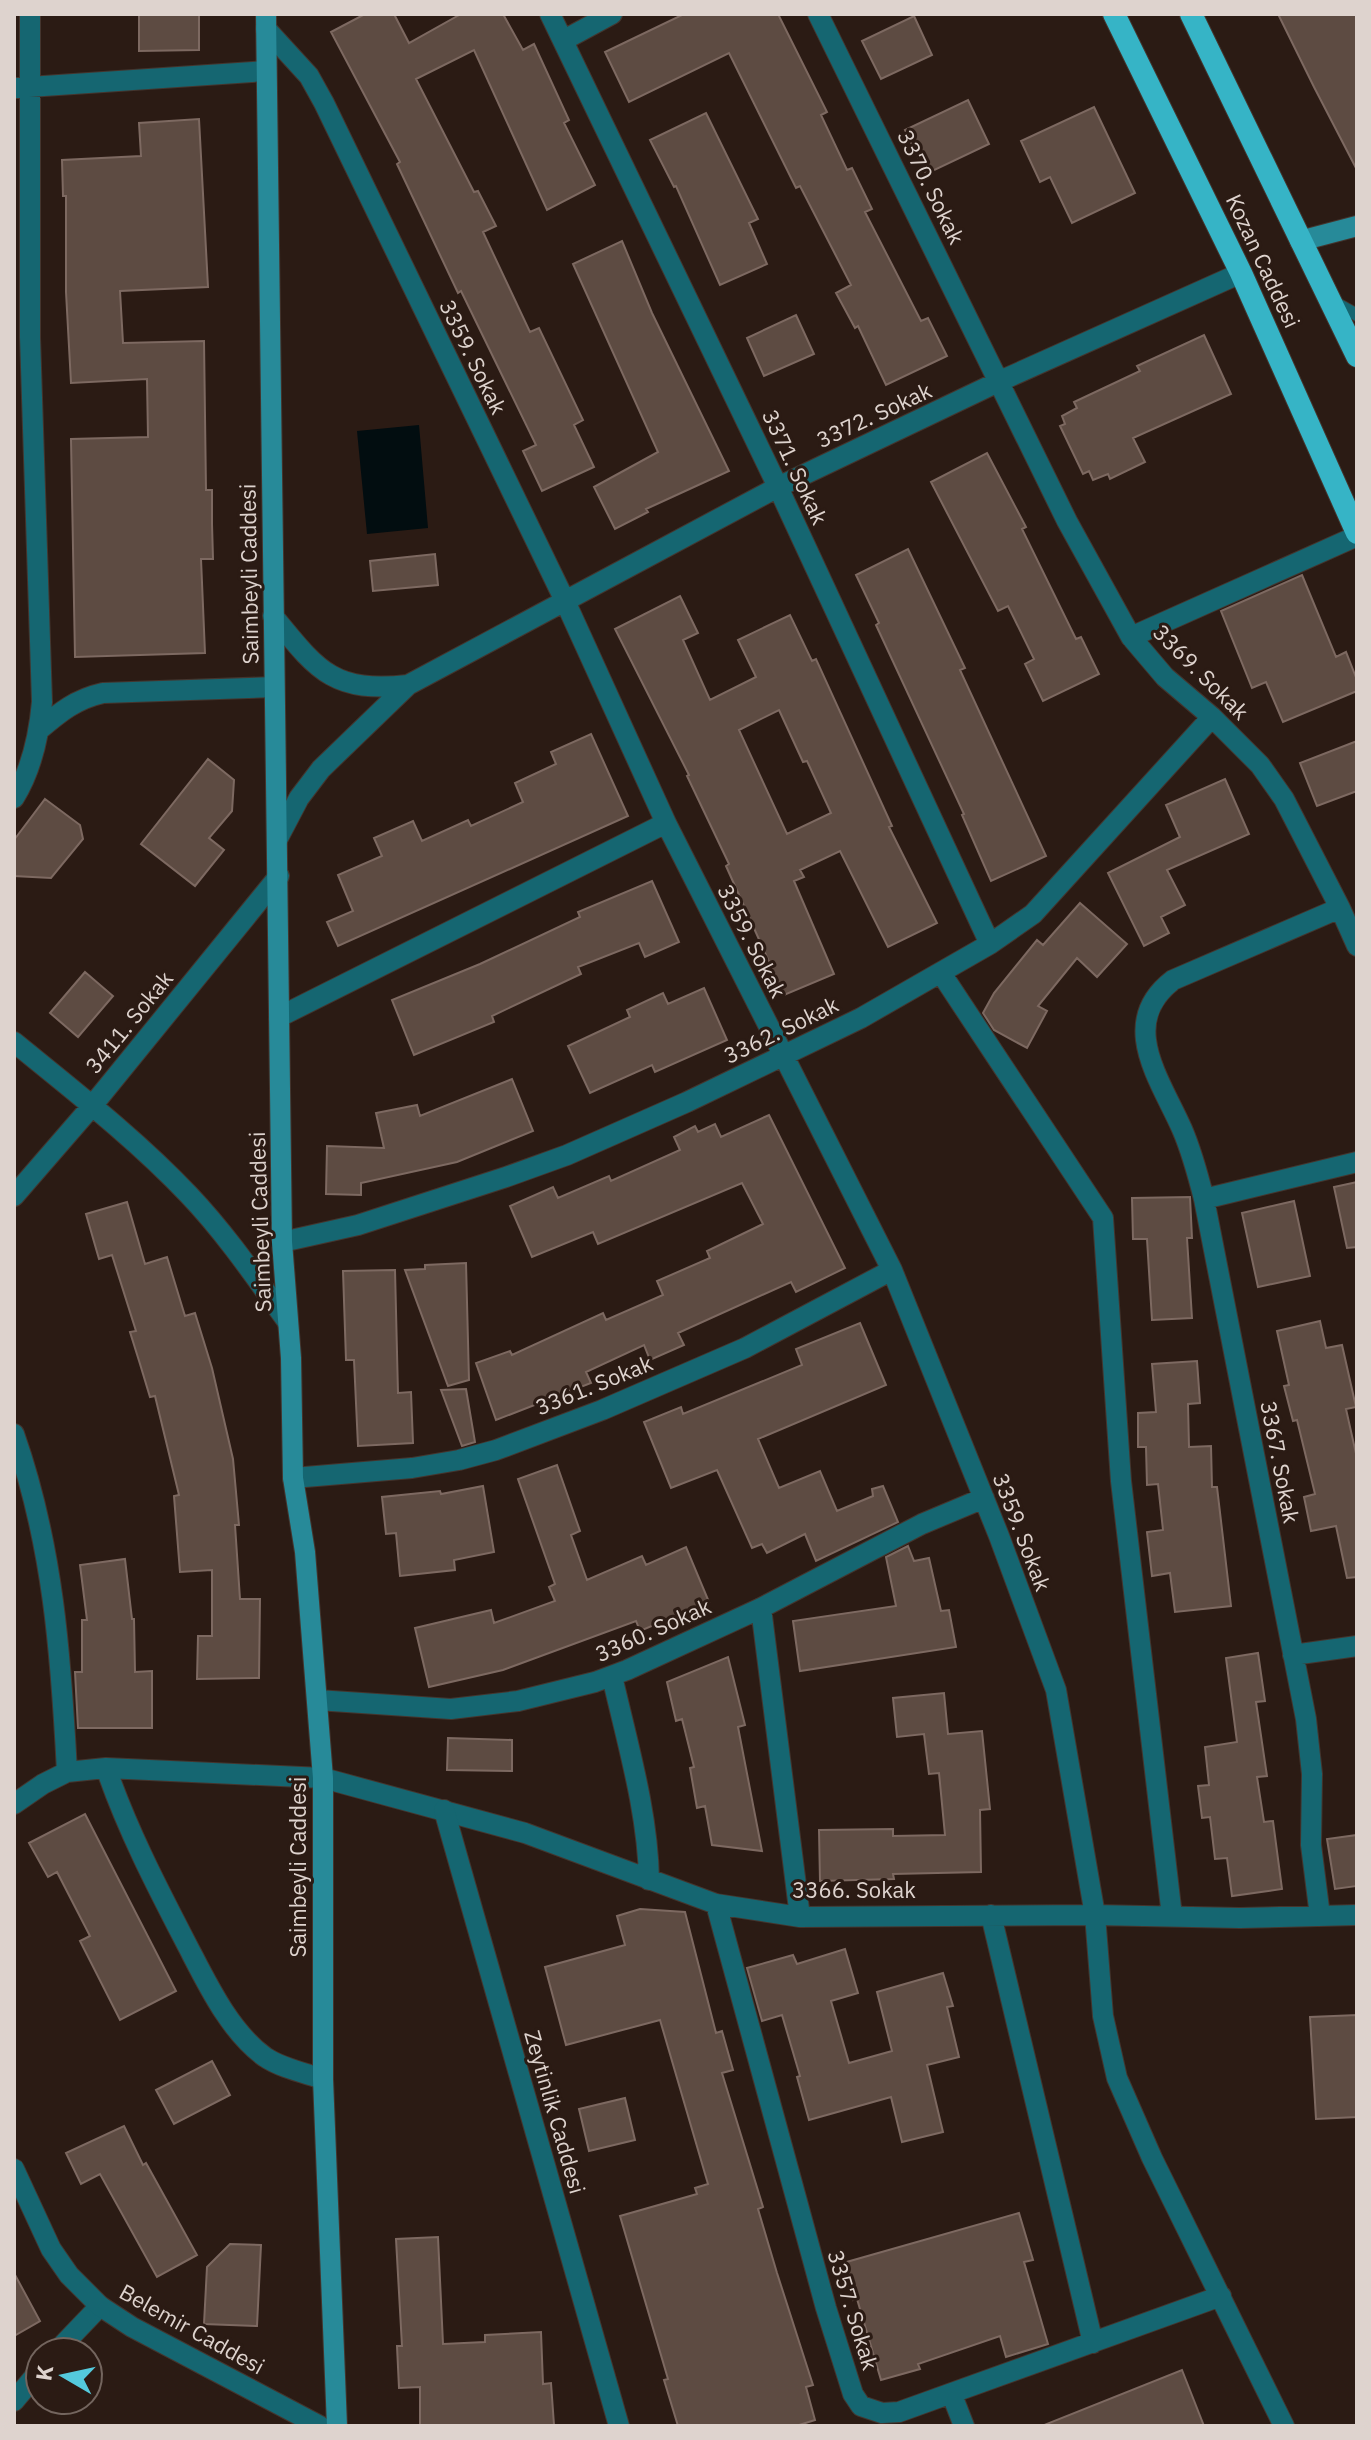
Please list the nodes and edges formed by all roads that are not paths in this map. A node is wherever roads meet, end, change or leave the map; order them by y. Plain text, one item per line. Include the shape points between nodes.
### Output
1 (30, 14) edge
2 (550, 14) edge
3 (612, 14) edge
4 (818, 14) edge
5 (1114, 14) edge
6 (1191, 14) edge
7 (266, 22) edge
8 (564, 40) junction
9 (266, 71) junction
10 (23, 88) edge
11 (1357, 226) edge
12 (1300, 241) junction
13 (1241, 273) junction
14 (1329, 299) junction
15 (1357, 315) edge
16 (22, 337) edge
17 (1357, 356) edge
18 (1000, 381) junction
19 (778, 487) junction
20 (1357, 534) edge
21 (565, 601) junction
22 (273, 616) junction
23 (1131, 637) junction
24 (408, 685) junction
25 (274, 687) junction
26 (1212, 717) junction
27 (39, 730) junction
28 (14, 798) edge
29 (666, 823) junction
30 (278, 838) junction
31 (279, 876) junction
32 (1340, 908) junction
33 (990, 944) junction
34 (1357, 946) edge
35 (941, 973) junction
36 (279, 1017) junction
37 (14, 1042) edge
38 (783, 1056) junction
39 (92, 1106) junction
40 (1357, 1162) edge
41 (14, 1196) edge
42 (1204, 1199) junction
43 (282, 1242) junction
44 (892, 1270) junction
45 (287, 1321) junction
46 (14, 1434) edge
47 (293, 1478) junction
48 (984, 1498) junction
49 (761, 1608) junction
50 (1357, 1646) edge
51 (1293, 1655) junction
52 (612, 1676) junction
53 (317, 1700) junction
54 (106, 1768) junction
55 (67, 1772) junction
56 (323, 1778) junction
57 (14, 1804) edge
58 (444, 1810) junction
59 (649, 1880) junction
60 (716, 1904) junction
61 (991, 1915) junction
62 (1095, 1915) junction
63 (1357, 1915) edge
64 (1172, 1916) junction
65 (1320, 1916) junction
66 (800, 1917) junction
67 (323, 2079) junction
68 (14, 2169) edge
69 (1221, 2296) junction
70 (100, 2306) junction
71 (71, 2336) edge
72 (1093, 2343) junction
73 (952, 2395) junction
74 (320, 2426) edge
75 (337, 2426) edge
76 (619, 2426) edge
77 (964, 2426) edge
78 (1284, 2426) edge

1 - 10 street
2 - 8 street, 3371. Sokak
3 - 8 street
4 - 18 street, 3370. Sokak
5 - 13 highway, Kozan Caddesi
6 - 12 highway, Kozan Caddesi
7 - 9 main road, Saimbeyli Caddesi
7 - 21 street, 3359. Sokak via 324,103
8 - 19 street, 3371. Sokak
9 - 10 street
9 - 22 main road, Saimbeyli Caddesi
10 - 16 street
11 - 12 main road
12 - 14 highway, Kozan Caddesi
13 - 18 street, 3372. Sokak
13 - 20 highway, Kozan Caddesi
14 - 15 lane
14 - 17 highway, Kozan Caddesi
16 - 27 street via 42,678
18 - 19 street, 3372. Sokak
18 - 23 street, 3369. Sokak via 1067,521
19 - 21 street, 3372. Sokak
19 - 33 street, 3371. Sokak
20 - 23 street
21 - 24 street, 3372. Sokak
21 - 29 street, 3359. Sokak
22 - 24 street via 332,676 364,687
22 - 25 main road, Saimbeyli Caddesi
23 - 26 street, 3369. Sokak via 1165,677
24 - 30 street via 321,769
25 - 27 street via 103,693 67,706
25 - 30 main road, Saimbeyli Caddesi
26 - 32 street, 3369. Sokak via 1260,765 1284,799
26 - 33 street, 3362. Sokak via 1033,914
27 - 28 street
29 - 36 street
29 - 38 street, 3359. Sokak
30 - 31 main road, Saimbeyli Caddesi
31 - 36 main road, Saimbeyli Caddesi
31 - 39 street, 3411. Sokak
32 - 34 street, 3369. Sokak
32 - 42 street, 3367. Sokak via 1173,980 1147,1011 1144,1028 1153,1065 1191,1151
33 - 35 street, 3362. Sokak
35 - 38 street, 3362. Sokak
35 - 64 street via 1103,1218 1121,1481
36 - 43 main road, Saimbeyli Caddesi
37 - 39 street
38 - 43 street, 3362. Sokak via 506,1177 358,1225
38 - 44 street, 3359. Sokak
39 - 41 street, 3411. Sokak
39 - 45 street via 199,1206
40 - 42 street
42 - 51 street, 3367. Sokak
43 - 45 main road, Saimbeyli Caddesi
44 - 47 street, 3361. Sokak via 745,1348 496,1450 412,1468
44 - 48 street, 3359. Sokak
45 - 47 main road, Saimbeyli Caddesi
46 - 55 street via 33,1492 53,1593
47 - 53 main road, Saimbeyli Caddesi
48 - 49 street, 3360. Sokak via 922,1524
48 - 62 street, 3359. Sokak via 1056,1690
49 - 52 street, 3360. Sokak
49 - 66 street
50 - 51 street
51 - 65 street, 3367. Sokak via 1310,1745 1311,1845
52 - 53 street, 3360. Sokak via 518,1701 451,1709
52 - 59 street via 640,1804
53 - 56 main road, Saimbeyli Caddesi
54 - 55 street, 3366. Sokak
54 - 56 street, 3366. Sokak
54 - 67 street via 137,1848 210,1988 235,2024 267,2058
55 - 57 street
56 - 58 street, 3366. Sokak
56 - 67 main road, Saimbeyli Caddesi
58 - 59 street, 3366. Sokak via 539,1838
58 - 76 street, Zeytinlik Caddesi
59 - 60 street, 3366. Sokak
60 - 66 street, 3366. Sokak
60 - 73 street, 3357. Sokak via 853,2394 861,2406 882,2413
61 - 62 street, 3366. Sokak
61 - 66 street, 3366. Sokak
61 - 72 street
62 - 64 street, 3366. Sokak
62 - 69 street, 3359. Sokak via 1103,2016 1117,2078
63 - 65 street, 3366. Sokak
64 - 65 street, 3366. Sokak
67 - 75 main road, Saimbeyli Caddesi
68 - 70 street, Belemir Caddesi via 51,2249
69 - 72 street, 3357. Sokak
69 - 78 street, 3359. Sokak
70 - 71 street
70 - 74 street, Belemir Caddesi
72 - 73 street, 3357. Sokak
73 - 77 street

